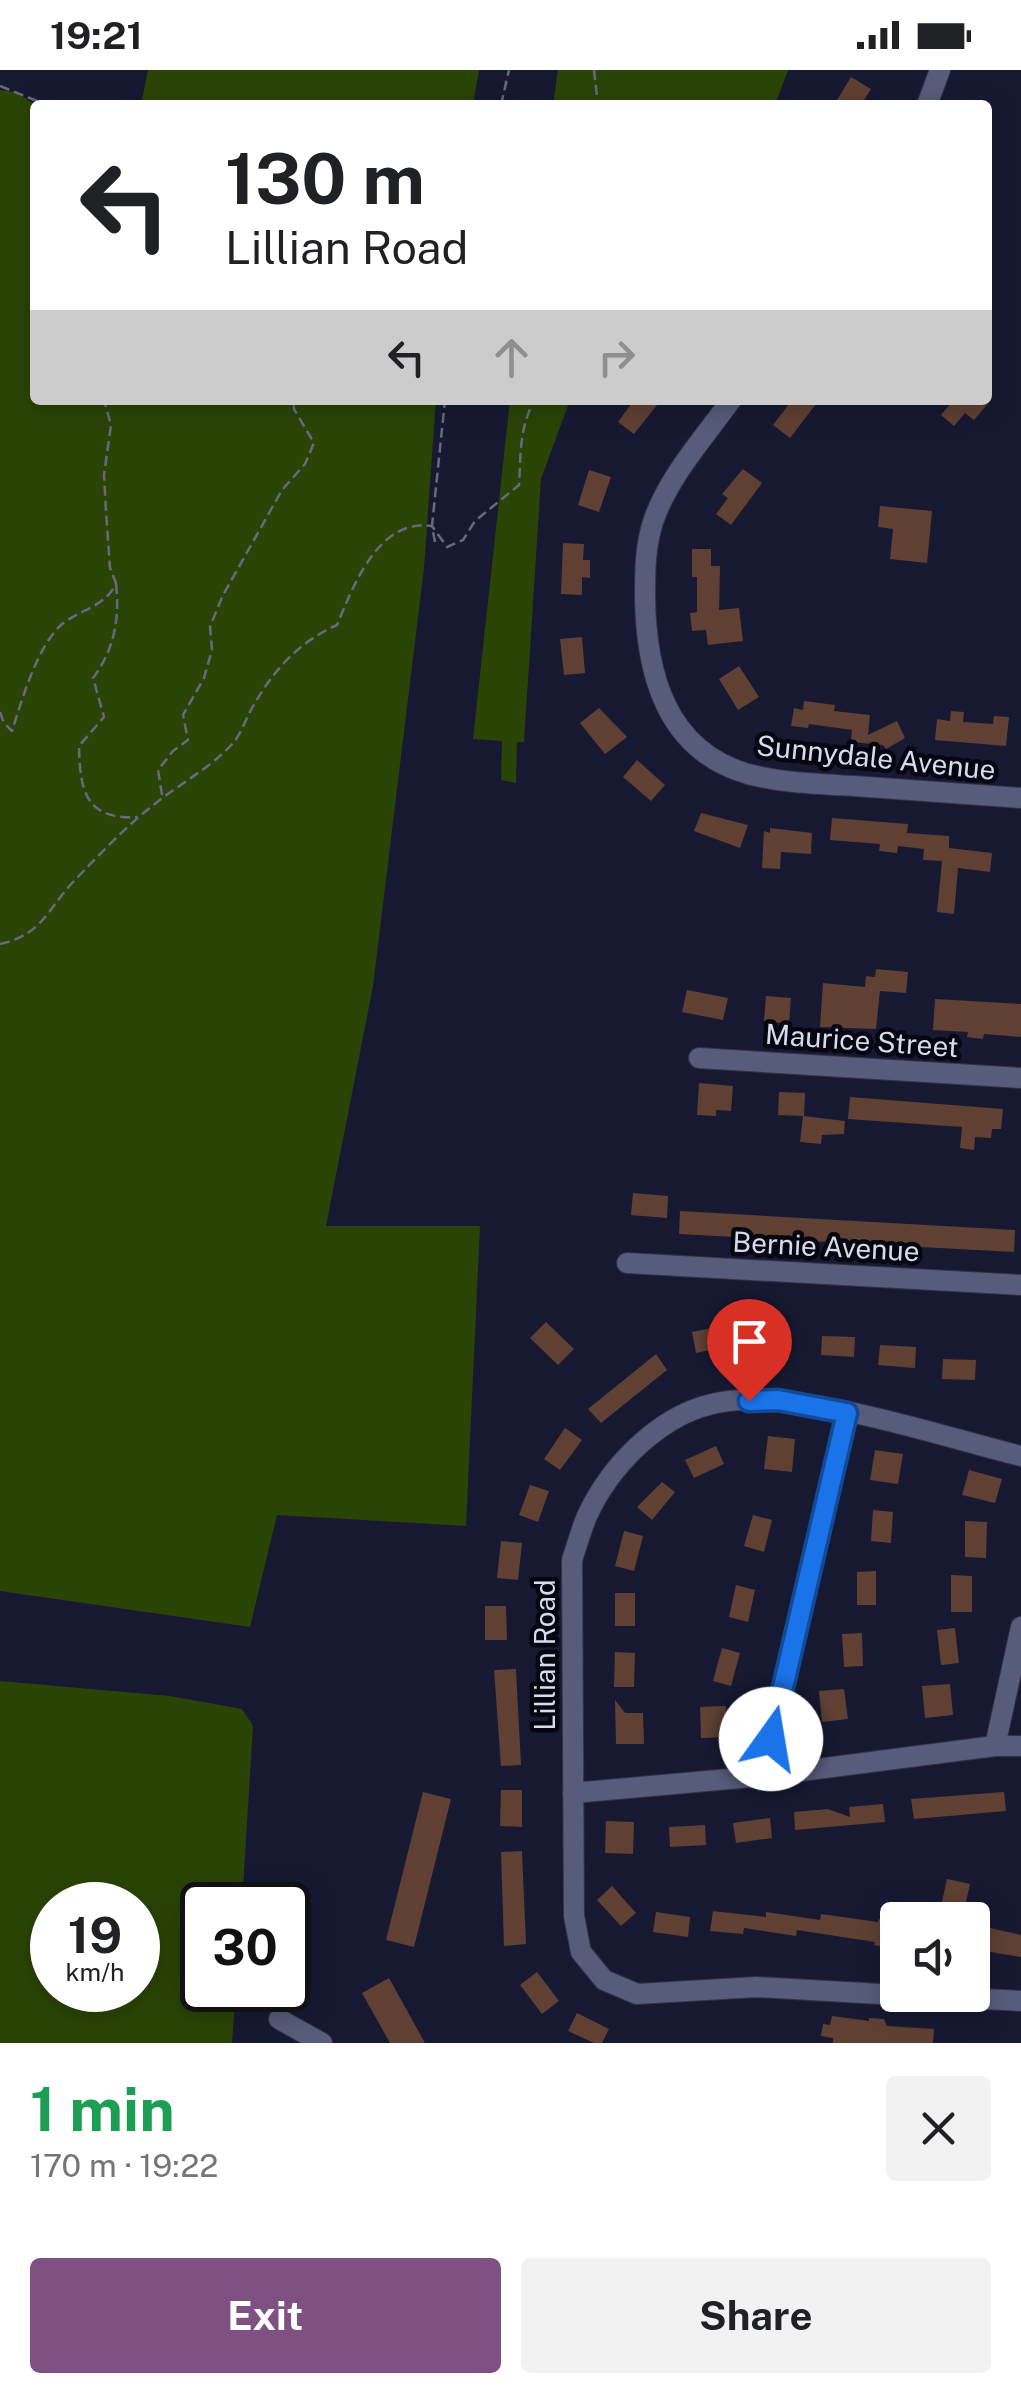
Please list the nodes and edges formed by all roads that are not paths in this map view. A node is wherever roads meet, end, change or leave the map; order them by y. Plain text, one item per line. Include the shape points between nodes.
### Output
1 (940, 70) edge
2 (928, 100) edge
3 (727, 405) edge
4 (1021, 798) edge
5 (699, 1058) dead end
6 (1021, 1078) edge
7 (627, 1263) dead end
8 (1021, 1285) edge
9 (847, 1413) junction
10 (1021, 1456) edge
11 (1021, 1628) edge
12 (995, 1746) junction
13 (1021, 1746) edge
14 (763, 1776) junction
15 (573, 1793) junction
16 (880, 1994) edge
17 (990, 1999) edge
18 (1021, 2001) edge
19 (280, 2019) dead end
20 (322, 2043) edge

1 - 2 street
3 - 4 street, Sunnydale Avenue via 670,487 646,552 650,669 675,722 721,763 746,773
5 - 6 street, Maurice Street
7 - 8 street, Bernie Avenue
9 - 10 street, Lillian Road
9 - 14 street
9 - 15 street, Lillian Road via 778,1400 720,1402 678,1418 640,1444 606,1484 572,1560
11 - 12 street
12 - 13 street
12 - 14 street
14 - 15 street
15 - 16 street, Lillian Road via 574,1916 581,1952 604,1980 637,1994 757,1987
17 - 18 street, Lillian Road
19 - 20 street

